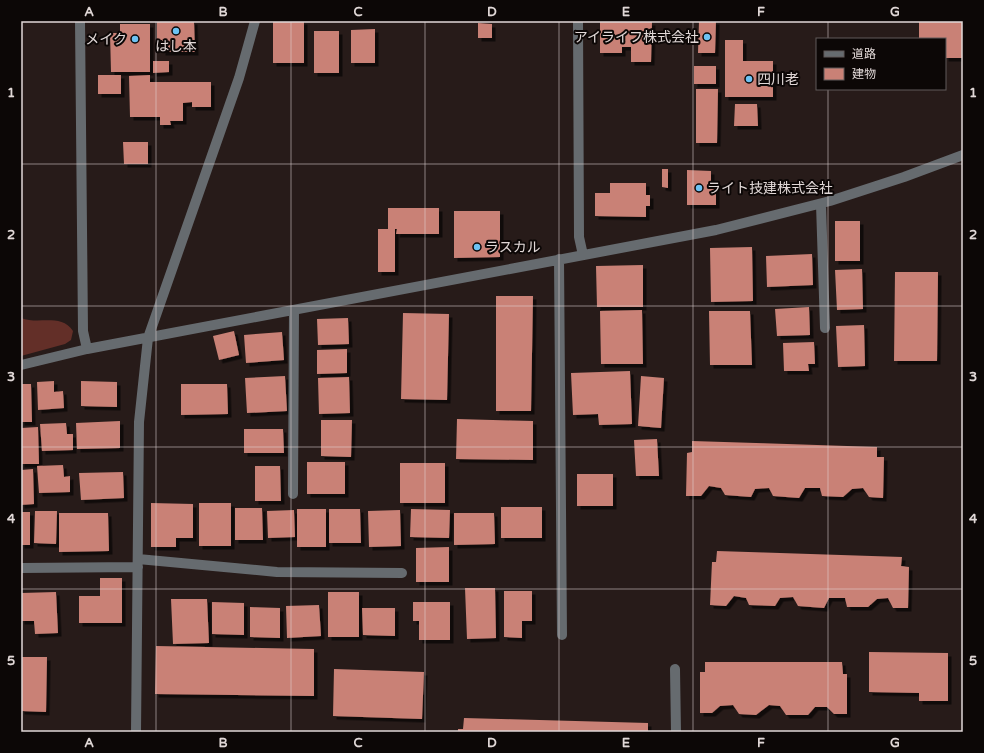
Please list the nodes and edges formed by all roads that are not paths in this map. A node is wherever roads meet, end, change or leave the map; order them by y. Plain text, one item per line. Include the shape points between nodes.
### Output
1 (80, 21) edge
2 (255, 21) edge
3 (578, 21) edge
4 (963, 155) edge
5 (821, 204) junction
6 (582, 255) junction
7 (559, 259) junction
8 (294, 310) junction
9 (825, 328) dead end
10 (148, 338) junction
11 (87, 349) junction
12 (21, 365) edge
13 (293, 494) dead end
14 (138, 563) junction
15 (21, 568) edge
16 (402, 573) dead end
17 (562, 635) dead end
18 (675, 669) dead end
19 (136, 732) edge
20 (676, 732) edge

1 - 11 street via 83,331
2 - 10 street via 239,78
3 - 6 street via 579,237
4 - 5 street
5 - 6 street via 716,230
5 - 9 street
6 - 7 street
7 - 8 street
7 - 17 street
8 - 10 street
8 - 13 street
10 - 11 street
10 - 14 street via 139,422
11 - 12 street
14 - 15 street
14 - 16 street via 277,572
14 - 19 street
18 - 20 street

